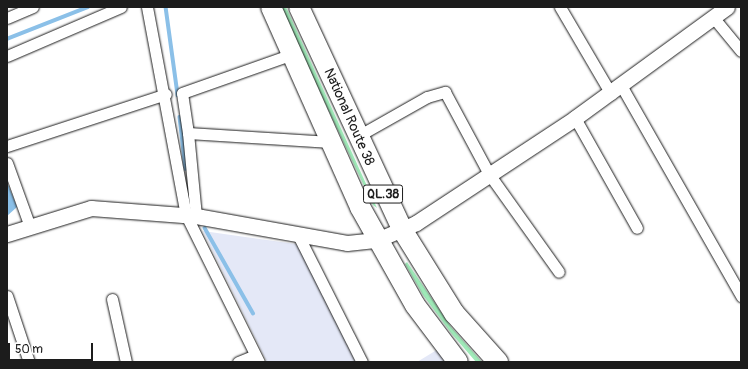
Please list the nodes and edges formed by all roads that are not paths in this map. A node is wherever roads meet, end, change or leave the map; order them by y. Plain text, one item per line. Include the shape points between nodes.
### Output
1 (33, 7) edge
2 (120, 7) edge
3 (147, 7) edge
4 (271, 7) edge
5 (299, 7) edge
6 (560, 7) edge
7 (726, 7) edge
8 (713, 17) junction
9 (7, 18) edge
10 (741, 51) edge
11 (293, 54) junction
12 (7, 56) edge
13 (616, 90) junction
14 (166, 94) junction
15 (575, 118) junction
16 (188, 133) junction
17 (358, 136) junction
18 (331, 142) junction
19 (7, 146) edge
20 (7, 162) edge
21 (489, 174) junction
22 (191, 216) junction
23 (30, 227) junction
24 (637, 228) dead end
25 (403, 231) junction
26 (7, 234) edge
27 (298, 235) junction
28 (377, 240) junction
29 (559, 272) dead end
30 (7, 296) edge
31 (741, 296) edge
32 (112, 299) dead end
33 (257, 359) edge
34 (29, 362) edge
35 (126, 362) edge
36 (238, 362) edge
37 (362, 362) edge
38 (458, 362) edge
39 (498, 362) edge

1 - 9 street
2 - 12 street
3 - 14 street
4 - 11 highway, National Route 38 / QL.38
5 - 17 highway, National Route 38 / QL.38
6 - 13 street
7 - 8 main road
8 - 10 street
8 - 13 main road
11 - 16 street via 182,93
11 - 18 highway, National Route 38 / QL.38
13 - 15 main road
13 - 31 street
14 - 19 street
14 - 22 street
15 - 21 main road
15 - 24 street
16 - 18 street
16 - 22 street
17 - 21 street via 427,97 444,92
17 - 25 highway, National Route 38 / QL.38
18 - 28 highway, National Route 38 / QL.38
20 - 23 street
21 - 25 main road
21 - 29 street
22 - 23 main road via 91,208
22 - 27 main road
22 - 33 street
23 - 26 main road
25 - 28 main road
25 - 39 highway, National Route 38 / QL.38 via 450,307
27 - 28 main road via 347,243
27 - 37 street
28 - 38 highway, National Route 38 / QL.38 via 415,305
30 - 34 street
32 - 35 street
33 - 36 street

